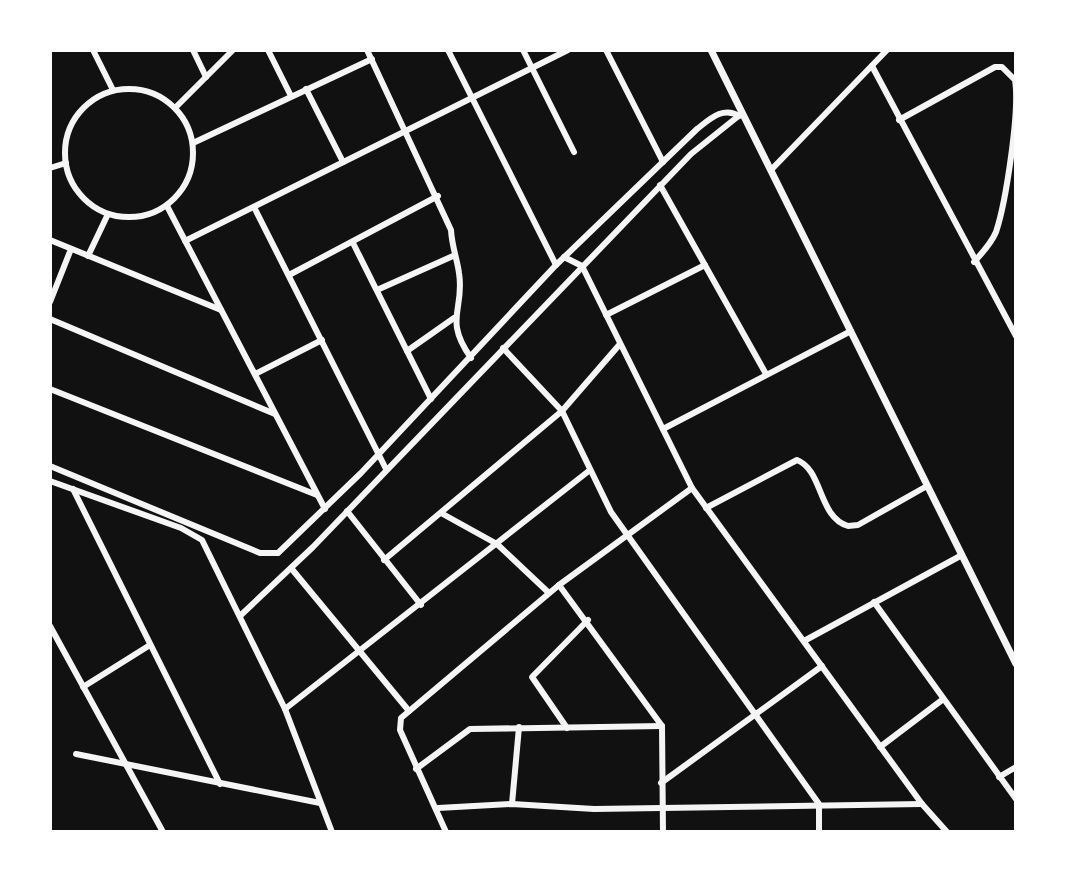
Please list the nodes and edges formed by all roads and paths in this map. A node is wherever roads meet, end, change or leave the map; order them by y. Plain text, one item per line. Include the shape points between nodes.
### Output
1 (93, 50) edge
2 (193, 50) edge
3 (233, 50) edge
4 (268, 50) edge
5 (367, 50) edge
6 (448, 50) edge
7 (523, 50) edge
8 (568, 50) edge
9 (606, 50) edge
10 (711, 50) edge
11 (887, 50) edge
12 (372, 59) junction
13 (872, 66) junction
14 (532, 68) junction
15 (206, 77) junction
16 (306, 89) junction
17 (113, 90) junction
18 (291, 96) junction
19 (472, 98) junction
20 (175, 108) junction
21 (741, 115) junction
22 (899, 120) junction
23 (408, 130) junction
24 (193, 143) junction
25 (574, 152) dead end
26 (343, 162) junction
27 (663, 162) junction
28 (66, 163) junction
29 (50, 168) edge
30 (771, 170) junction
31 (660, 185) junction
32 (438, 196) junction
33 (167, 206) junction
34 (254, 207) junction
35 (108, 214) junction
36 (50, 240) edge
37 (185, 241) junction
38 (353, 243) junction
39 (71, 249) junction
40 (88, 256) junction
41 (453, 256) junction
42 (564, 257) junction
43 (974, 262) junction
44 (556, 265) junction
45 (705, 265) junction
46 (582, 266) junction
47 (289, 275) junction
48 (377, 290) junction
49 (50, 302) edge
50 (221, 310) junction
51 (606, 315) junction
52 (454, 318) junction
53 (50, 319) edge
54 (851, 331) junction
55 (1016, 336) edge
56 (322, 340) junction
57 (620, 344) junction
58 (503, 348) junction
59 (407, 351) junction
60 (471, 358) junction
61 (255, 374) junction
62 (766, 374) junction
63 (50, 389) edge
64 (431, 399) junction
65 (562, 411) junction
66 (275, 414) junction
67 (663, 429) junction
68 (379, 454) junction
69 (50, 466) edge
70 (386, 469) junction
71 (590, 470) junction
72 (50, 481) edge
73 (927, 486) junction
74 (692, 488) junction
75 (73, 489) junction
76 (317, 495) junction
77 (706, 508) junction
78 (325, 509) junction
79 (347, 511) junction
80 (441, 513) junction
81 (628, 536) junction
82 (497, 544) junction
83 (962, 555) junction
84 (384, 560) junction
85 (291, 568) junction
86 (559, 585) junction
87 (549, 593) junction
88 (874, 602) junction
89 (421, 605) junction
90 (241, 615) junction
91 (588, 620) junction
92 (51, 631) edge
93 (804, 641) junction
94 (150, 645) junction
95 (362, 652) junction
96 (1016, 660) edge
97 (822, 666) junction
98 (83, 687) junction
99 (942, 700) junction
100 (285, 709) junction
101 (409, 711) junction
102 (757, 713) junction
103 (662, 726) junction
104 (519, 727) junction
105 (567, 728) junction
106 (880, 747) junction
107 (76, 754) dead end
108 (127, 767) junction
109 (1016, 767) edge
110 (416, 769) junction
111 (999, 777) junction
112 (661, 783) junction
113 (220, 784) junction
114 (1016, 799) edge
115 (320, 803) junction
116 (512, 804) junction
117 (819, 804) junction
118 (922, 804) junction
119 (662, 806) junction
120 (438, 808) junction
121 (163, 832) edge
122 (332, 832) edge
123 (446, 832) edge
124 (663, 832) edge
125 (819, 832) edge
126 (947, 832) edge

1 - 17 street
2 - 15 street
3 - 15 street
4 - 18 street
5 - 12 street
6 - 19 street
7 - 14 street
8 - 14 street
9 - 27 street
10 - 21 street
11 - 13 street
12 - 16 street
12 - 23 street
13 - 22 street
13 - 30 street
14 - 19 street
14 - 25 street
15 - 20 street
16 - 18 street
16 - 26 street
17 - 20 street via 150,92
17 - 28 street via 75,117 65,144
18 - 24 street
19 - 23 street
19 - 44 street
20 - 24 street
21 - 27 street via 712,117
21 - 30 street
21 - 31 street
22 - 43 street
22 - 43 street via 995,67 1015,80 1014,126 999,221
23 - 26 street
23 - 32 street
24 - 33 street via 191,172
26 - 34 street
27 - 42 street
28 - 29 street
28 - 35 street via 77,190
30 - 54 street
31 - 45 street
31 - 46 street
32 - 38 street
32 - 41 street via 451,230
33 - 35 street via 138,217
33 - 37 street
34 - 37 street
34 - 47 street
35 - 40 street
36 - 39 street
37 - 50 street
38 - 47 street
38 - 48 street
39 - 40 street
39 - 49 street
40 - 50 street
41 - 48 street
41 - 52 street via 459,271
42 - 44 street
42 - 46 street
43 - 55 street
44 - 60 street
45 - 51 street
45 - 62 street
46 - 51 street
46 - 58 street
47 - 56 street
48 - 59 street
50 - 61 street
51 - 57 street
52 - 59 street
52 - 60 street via 459,341
53 - 66 street
54 - 62 street
54 - 73 street
56 - 61 street
56 - 68 street
57 - 65 street
57 - 67 street
58 - 65 street
58 - 70 street
59 - 64 street
60 - 64 street
61 - 66 street
62 - 67 street
63 - 76 street
64 - 68 street
65 - 71 street
65 - 80 street
66 - 76 street
67 - 74 street
68 - 70 street
68 - 78 street
69 - 78 street via 260,553 278,553
70 - 79 street
71 - 81 street
71 - 82 street
72 - 75 street
73 - 77 street via 848,526 829,511 807,467 797,460
73 - 83 street
74 - 77 street
74 - 81 street
75 - 90 street via 200,538
75 - 94 street
76 - 78 street
77 - 93 street
79 - 84 street
79 - 85 street
80 - 82 street
80 - 84 street
81 - 86 street
81 - 102 street
82 - 87 street
82 - 89 street
83 - 88 street
83 - 96 street
84 - 89 street
85 - 90 street
85 - 95 street
86 - 87 street
86 - 91 street
87 - 101 street
88 - 93 street
88 - 99 street
89 - 95 street
90 - 100 street
91 - 103 street
91 - 105 street via 532,677
92 - 98 street
93 - 97 street
94 - 98 street
94 - 113 street
95 - 100 street
95 - 101 street
97 - 102 street
97 - 106 street
98 - 108 street
99 - 106 street
99 - 111 street
100 - 115 street
101 - 110 street via 399,726
102 - 112 street
102 - 117 street
103 - 105 street
103 - 112 street
104 - 105 street
104 - 110 street via 466,730
104 - 116 street
106 - 118 street
107 - 108 street
108 - 113 street
108 - 121 street
109 - 111 street
110 - 120 street
111 - 114 street
112 - 119 street
113 - 115 street
115 - 122 street
116 - 119 street
116 - 120 street
117 - 118 street
117 - 119 street
117 - 125 street
118 - 126 street
119 - 124 street
120 - 123 street

